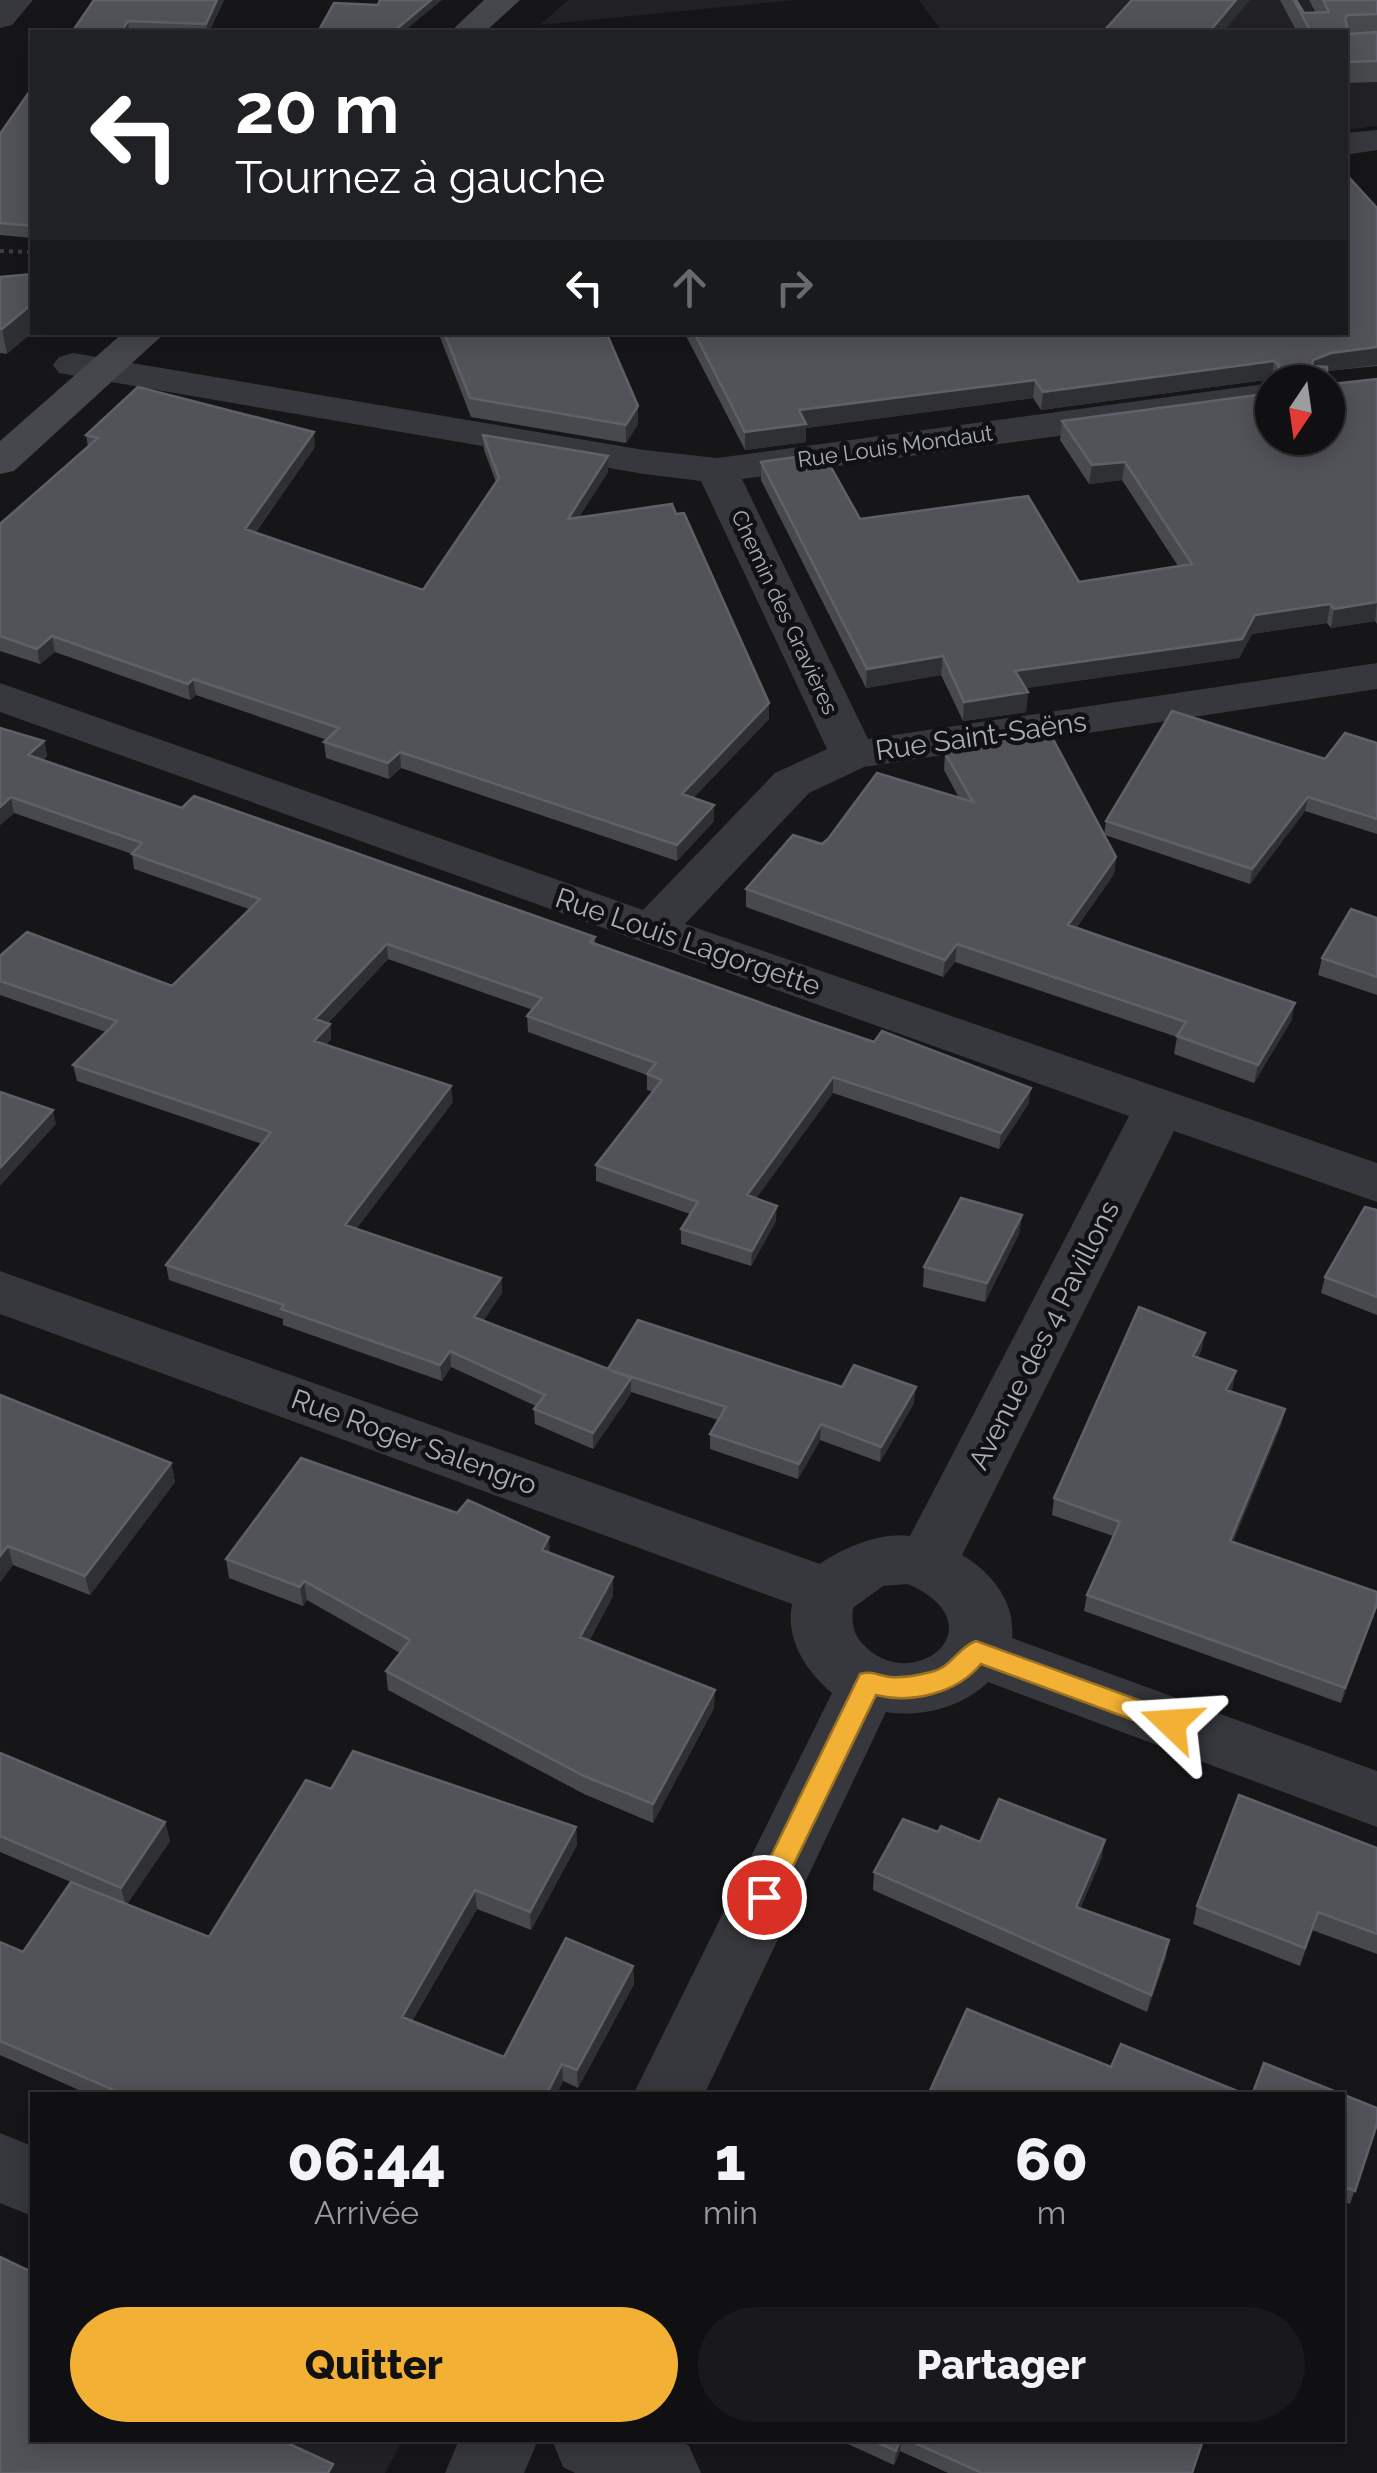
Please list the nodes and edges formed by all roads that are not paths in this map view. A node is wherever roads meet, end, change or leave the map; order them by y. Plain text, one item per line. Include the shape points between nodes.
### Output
1 (17, 0) edge
2 (504, 0) edge
3 (538, 0) edge
4 (0, 18) edge
5 (468, 30) edge
6 (502, 30) edge
7 (1377, 140) edge
8 (1348, 144) edge
9 (140, 335) edge
10 (95, 356) edge
11 (1255, 397) edge
12 (0, 428) edge
13 (0, 462) edge
14 (717, 470) junction
15 (1377, 676) edge
16 (1318, 686) junction
17 (0, 696) edge
18 (1377, 704) edge
19 (852, 755) junction
20 (652, 930) junction
21 (1160, 1106) junction
22 (1377, 1183) edge
23 (0, 1292) edge
24 (927, 1563) junction
25 (829, 1592) junction
26 (976, 1651) junction
27 (869, 1682) junction
28 (1377, 1799) edge
29 (669, 2092) edge
30 (0, 2167) edge
31 (30, 2181) edge
32 (499, 2442) edge
33 (594, 2442) edge
34 (484, 2473) edge
35 (662, 2473) edge

1 - 4 street
2 - 5 main road
3 - 6 main road
7 - 8 street
9 - 10 main road
10 - 12 main road
10 - 13 main road
10 - 14 street, Rue Louis Mondaut via 644,462
11 - 14 street, Rue Louis Mondaut
14 - 19 street, Chemin des Gravières
15 - 16 street, Rue Saint-Saëns
16 - 18 street
16 - 19 street, Rue Saint-Saëns
17 - 20 street, Rue Louis Lagorgette
19 - 20 street, Rue Saint-Saëns via 792,783
20 - 21 street, Rue Louis Lagorgette
21 - 22 street, Rue Louis Lagorgette
21 - 24 street, Avenue des 4 Pavillons
23 - 25 street, Rue Roger Salengro
24 - 25 street via 904,1559 860,1566
24 - 26 street via 972,1600 981,1631
25 - 27 street via 822,1632 847,1670
26 - 27 street via 962,1668 931,1684 894,1688
26 - 28 street
27 - 29 street
30 - 31 street
32 - 34 street
33 - 35 street

